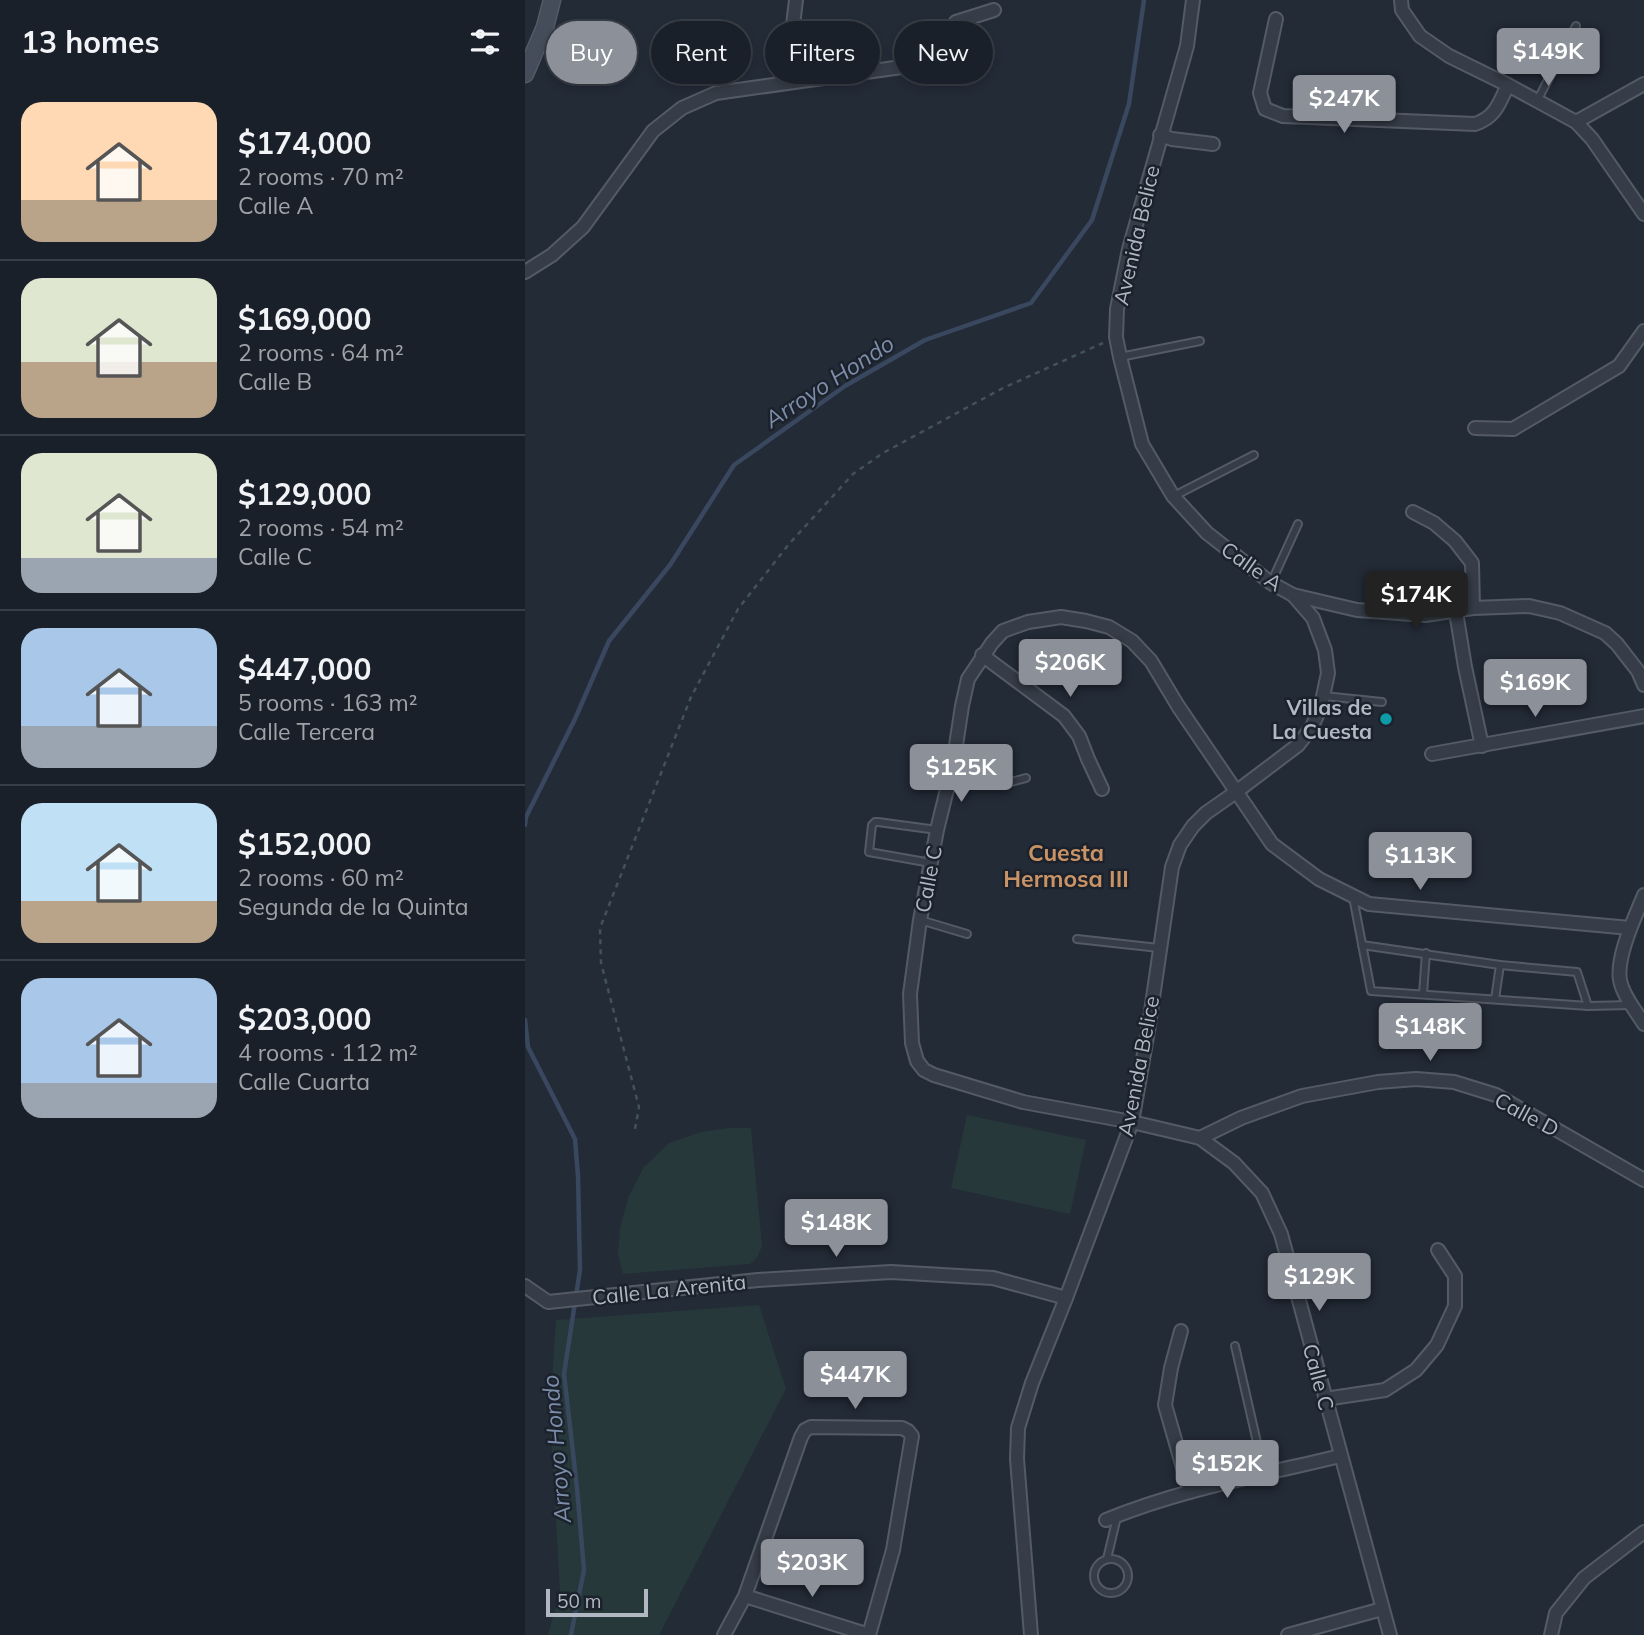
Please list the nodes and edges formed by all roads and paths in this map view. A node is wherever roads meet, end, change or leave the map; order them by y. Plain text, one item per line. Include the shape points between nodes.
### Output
1 (552, 0) edge
2 (796, 0) edge
3 (1193, 0) edge
4 (1401, 0) edge
5 (995, 10) dead end
6 (1276, 19) dead end
7 (793, 21) edge
8 (1576, 26) dead end
9 (880, 70) edge
10 (525, 74) edge
11 (779, 84) edge
12 (1644, 84) edge
13 (1508, 85) junction
14 (1537, 101) junction
15 (1577, 122) junction
16 (1160, 135) junction
17 (1213, 144) dead end
18 (1644, 214) edge
19 (525, 272) edge
20 (1644, 331) edge
21 (1116, 337) junction
22 (1201, 341) dead end
23 (1120, 358) junction
24 (1475, 428) dead end
25 (1254, 456) dead end
26 (1173, 496) junction
27 (1413, 512) dead end
28 (1298, 524) dead end
29 (1207, 533) joint
30 (1271, 583) junction
31 (1293, 594) junction
32 (1473, 608) junction
33 (1456, 612) junction
34 (982, 656) junction
35 (1644, 685) edge
36 (1324, 696) junction
37 (1382, 702) dead end
38 (1644, 716) edge
39 (1482, 746) junction
40 (1432, 754) dead end
41 (952, 769) junction
42 (1026, 778) dead end
43 (1102, 789) dead end
44 (1236, 792) junction
45 (937, 830) junction
46 (931, 863) junction
47 (1352, 895) junction
48 (1644, 895) edge
49 (920, 920) junction
50 (1630, 928) junction
51 (967, 934) dead end
52 (1077, 939) dead end
53 (1362, 945) junction
54 (1159, 948) junction
55 (1426, 953) junction
56 (1500, 965) junction
57 (1423, 995) junction
58 (1495, 999) junction
59 (1632, 1005) junction
60 (1588, 1006) junction
61 (1644, 1024) edge
62 (1132, 1122) junction
63 (635, 1129) dead end
64 (1200, 1138) junction
65 (1644, 1180) edge
66 (1438, 1250) dead end
67 (525, 1286) edge
68 (1066, 1298) junction
69 (1181, 1331) dead end
70 (1235, 1346) dead end
71 (1325, 1399) junction
72 (1340, 1456) junction
73 (1265, 1475) junction
74 (1190, 1492) junction
75 (1112, 1518) joint
76 (1644, 1532) edge
77 (1107, 1559) junction
78 (745, 1595) junction
79 (1382, 1609) junction
80 (724, 1635) edge
81 (869, 1635) edge
82 (1031, 1635) edge
83 (1288, 1635) edge
84 (1390, 1635) edge
85 (1551, 1635) edge

1 - 10 main road
2 - 7 street
3 - 16 street, Avenida Belice via 1187,46
4 - 13 street via 1402,10 1420,36
5 - 9 street via 956,22 916,65
6 - 13 street via 1260,93 1265,108 1283,117 1475,124 1495,113
8 - 14 lane
11 - 19 street via 716,93 682,108 653,131 583,227
12 - 15 street
13 - 14 street
14 - 15 street
15 - 18 street
16 - 17 street
16 - 21 street, Avenida Belice via 1129,249
20 - 24 street via 1619,366 1513,429
21 - 23 street, Avenida Belice
21 - 63 path via 1003,388 853,474 738,609 691,698 600,928 601,963 639,1107
22 - 23 lane
23 - 26 street, Avenida Belice via 1142,444
25 - 26 lane
26 - 29 street, Avenida Belice
27 - 32 street via 1455,541 1472,563
28 - 30 lane
29 - 30 street, Calle A
30 - 31 street, Calle A
31 - 33 street, Calle A via 1357,610 1425,615
31 - 36 street, Avenida Belice via 1313,618 1325,650
32 - 33 street, Calle A
32 - 35 street, Calle A via 1529,606 1586,624 1617,644
33 - 39 street
34 - 41 street, Calle C via 968,679
34 - 43 street via 1065,716
34 - 44 street, Calle C via 1003,631 1028,622 1061,617 1109,627 1132,641 1151,661
36 - 37 lane
36 - 44 street, Avenida Belice via 1312,727 1298,745
38 - 39 street
39 - 40 street
41 - 42 lane via 1011,782
41 - 45 street, Calle C
44 - 47 street, Calle C via 1272,844 1319,879
44 - 54 street, Avenida Belice via 1206,813 1180,845 1171,867
45 - 46 street, Calle C
45 - 46 lane via 879,822 872,825 869,852
46 - 49 street, Calle C
47 - 50 street, Calle C via 1369,904
47 - 53 lane
48 - 50 street
49 - 51 lane
49 - 62 street, Calle C via 910,994 912,1043 924,1070 1023,1102
50 - 59 street via 1620,966 1621,982
52 - 54 lane
53 - 55 lane
53 - 57 lane via 1371,991
54 - 62 street, Avenida Belice
55 - 56 lane
55 - 57 lane
56 - 58 lane
56 - 60 lane via 1577,972
57 - 58 lane
58 - 60 lane
59 - 60 lane
59 - 61 street
62 - 64 street, Calle C
62 - 68 street, Avenida Belice
64 - 65 street, Calle D via 1303,1096 1378,1082 1454,1082 1496,1095
64 - 71 street, Calle C via 1234,1163 1262,1193 1280,1234
66 - 71 street via 1455,1276 1455,1306 1437,1345 1416,1370 1385,1390
67 - 68 street, Calle La Arenita via 548,1302 758,1280 891,1272 993,1278
68 - 82 street, Avenida Belice via 1018,1428
69 - 74 street via 1165,1405
70 - 73 lane
71 - 72 street, Calle C
72 - 73 street
72 - 79 street, Calle C
73 - 74 street
74 - 75 street
75 - 77 lane
76 - 85 street via 1584,1578 1556,1613
77 - 77 lane via 1096,1569 1095,1580 1100,1588 1115,1592 1125,1586 1128,1575 1123,1564
78 - 80 street
78 - 81 street
78 - 81 street via 805,1430 902,1429 912,1436 893,1550
79 - 83 street
79 - 84 street, Calle C

